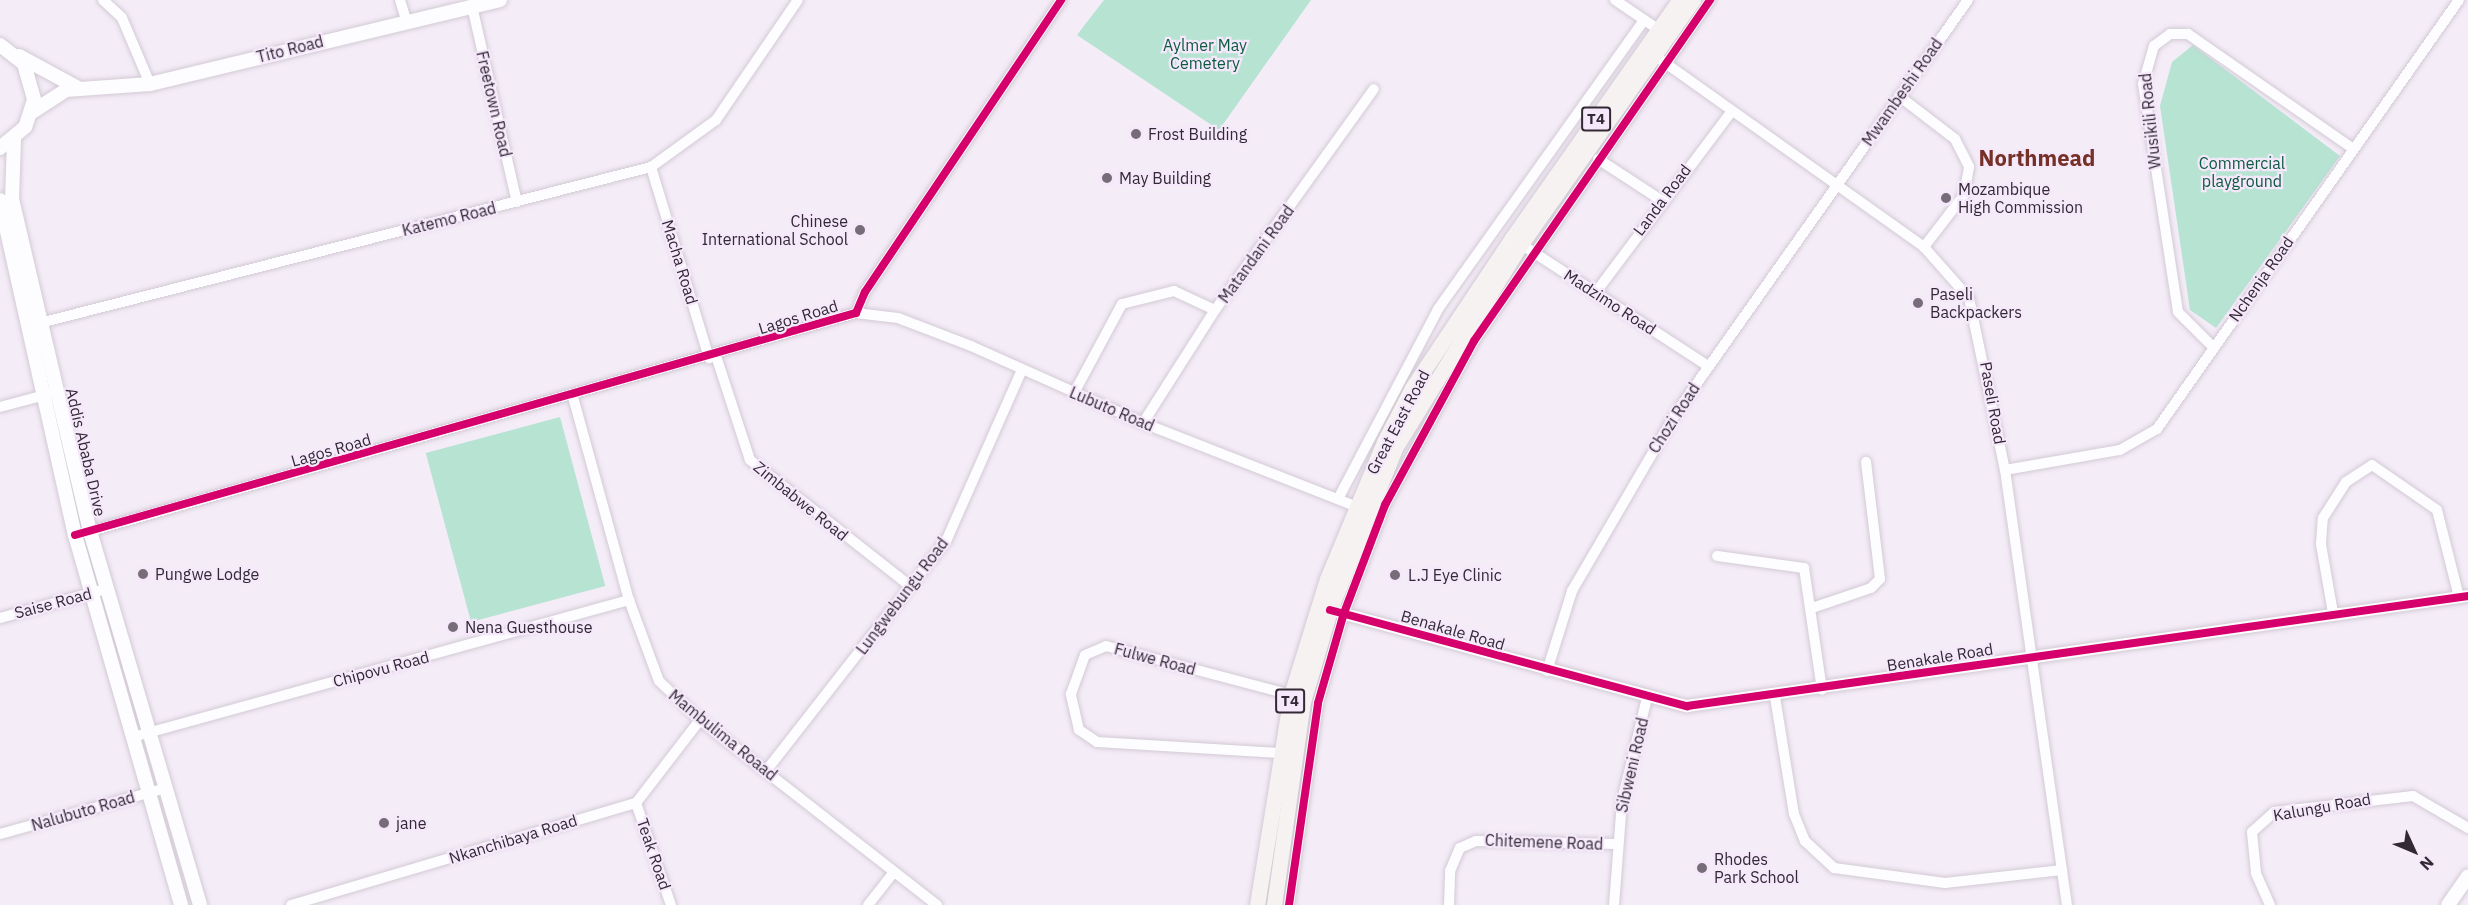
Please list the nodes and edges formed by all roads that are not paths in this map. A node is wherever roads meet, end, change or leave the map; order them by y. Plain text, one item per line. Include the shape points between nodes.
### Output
1 (103, 0) edge
2 (400, 0) edge
3 (500, 0) edge
4 (798, 0) edge
5 (1061, 0) edge
6 (1615, 0) edge
7 (1679, 0) edge
8 (1693, 0) edge
9 (1710, 0) edge
10 (1968, 0) edge
11 (2459, 0) edge
12 (472, 6) junction
13 (406, 20) junction
14 (1644, 20) junction
15 (1659, 30) junction
16 (6, 47) edge
17 (1660, 59) junction
18 (150, 84) junction
19 (78, 88) junction
20 (1374, 89) dead end
21 (1899, 96) junction
22 (1732, 111) junction
23 (32, 112) junction
24 (1606, 135) junction
25 (14, 140) junction
26 (0, 148) edge
27 (2352, 148) junction
28 (1598, 159) junction
29 (651, 167) junction
30 (1838, 186) junction
31 (0, 200) edge
32 (1661, 200) junction
33 (517, 202) junction
34 (1522, 244) junction
35 (1924, 247) junction
36 (1596, 292) junction
37 (1215, 310) junction
38 (856, 313) junction
39 (34, 325) junction
40 (2214, 347) junction
41 (712, 357) junction
42 (1708, 366) junction
43 (1022, 370) junction
44 (58, 392) junction
45 (1074, 393) junction
46 (43, 395) junction
47 (573, 397) junction
48 (0, 407) edge
49 (1143, 423) junction
50 (1866, 462) dead end
51 (2005, 470) junction
52 (1338, 499) junction
53 (1361, 508) junction
54 (90, 531) junction
55 (75, 535) junction
56 (1717, 556) dead end
57 (910, 586) junction
58 (106, 589) junction
59 (90, 593) junction
60 (2463, 597) edge
61 (629, 600) junction
62 (1812, 608) junction
63 (1337, 612) junction
64 (2333, 613) junction
65 (0, 618) edge
66 (2030, 657) junction
67 (1546, 671) junction
68 (1822, 690) junction
69 (1291, 695) junction
70 (1775, 697) junction
71 (1647, 698) junction
72 (700, 720) junction
73 (151, 733) junction
74 (133, 737) junction
75 (1279, 753) junction
76 (766, 771) junction
77 (166, 788) junction
78 (148, 793) junction
79 (636, 802) junction
80 (2468, 828) edge
81 (0, 834) edge
82 (1616, 844) junction
83 (2062, 870) junction
84 (894, 872) junction
85 (2468, 876) edge
86 (181, 905) edge
87 (200, 905) edge
88 (291, 905) edge
89 (671, 905) edge
90 (868, 905) edge
91 (937, 905) edge
92 (1257, 905) edge
93 (1274, 905) edge
94 (1289, 905) edge
95 (1449, 905) edge
96 (1614, 905) edge
97 (2067, 905) edge
98 (2270, 905) edge
99 (2448, 905) edge

1 - 18 street via 122,18
2 - 13 street
3 - 12 main road, Tito Road
4 - 29 street, Katemo Road via 716,120
5 - 38 street, Lagos Road via 865,292
6 - 14 street
7 - 15 main road, Great East Road / T4
8 - 17 main road, Great East Road / T4
9 - 17 street
10 - 21 street, Mwambeshi Road
11 - 27 street, Nchenja Road
12 - 13 main road, Tito Road
12 - 33 street, Freetown Road
13 - 18 main road, Tito Road
14 - 15 street
14 - 52 street via 1438,309
15 - 34 main road, Great East Road / T4
16 - 19 main road
16 - 23 main road via 33,87
17 - 22 street, Paseli Road
17 - 24 main road, Great East Road / T4
18 - 19 main road, Tito Road
19 - 23 main road, Tito Road via 52,96
20 - 37 street, Matandani Road
21 - 30 street, Mwambeshi Road
21 - 35 street via 1955,139 1969,167 1964,195
22 - 30 street, Paseli Road
22 - 32 street, Landa Road
23 - 25 main road
24 - 28 street
24 - 34 main road, Great East Road / T4
25 - 26 main road
25 - 39 main road, Addis Ababa Drive via 11,188
27 - 40 street, Nchenja Road
27 - 40 street, Wusikili Road via 2188,34 2170,34 2154,46 2143,84 2178,312
28 - 32 street
28 - 34 street
29 - 33 street, Katemo Road
29 - 41 street, Macha Road
30 - 35 street, Paseli Road
30 - 42 street, Chozi Road
31 - 39 main road, Addis Ababa Drive
32 - 36 street, Landa Road
33 - 39 street, Katemo Road
34 - 36 street, Madzimo Road
34 - 53 main road, Great East Road / T4 via 1412,388
34 - 63 street via 1405,463
35 - 51 street, Paseli Road via 1975,310
36 - 42 street, Madzimo Road
37 - 45 street via 1174,291 1122,304
37 - 49 street, Matandani Road
38 - 41 street, Lagos Road
38 - 43 street, Lubuto Road via 898,318
39 - 44 main road, Addis Ababa Drive
39 - 46 main road, Addis Ababa Drive
40 - 51 street, Nchenja Road via 2162,423 2137,444
41 - 47 street, Lagos Road
41 - 57 street, Zimbabwe Road via 750,460
42 - 67 street, Chozi Road via 1583,569 1567,600
43 - 45 street, Lubuto Road
43 - 57 street, Lungwebungu Road via 953,527
44 - 46 street
44 - 54 main road, Addis Ababa Drive
45 - 49 street, Lubuto Road
46 - 48 street
46 - 55 main road, Addis Ababa Drive
47 - 54 street, Lagos Road
47 - 61 street, Mambulima Roaad
49 - 52 street, Lubuto Road
50 - 62 street via 1880,579 1871,588
51 - 66 street, Paseli Road
52 - 53 street, Lubuto Road
53 - 63 main road, Great East Road / T4
53 - 69 main road, Great East Road / T4
54 - 55 street, Lagos Road
54 - 58 main road, Addis Ababa Drive
55 - 59 main road, Addis Ababa Drive
56 - 62 street via 1798,564 1807,573
57 - 76 street, Lungwebungu Road
58 - 59 street, Saise Road
58 - 73 main road, Addis Ababa Drive
59 - 65 street, Saise Road
59 - 74 main road, Addis Ababa Drive
60 - 64 street, Benakale Road
60 - 64 street via 2437,510 2372,465 2346,482 2323,518 2320,544
61 - 72 street, Mambulima Roaad via 659,681
61 - 73 street, Chipovu Road
62 - 68 street
63 - 67 street, Benakale Road
63 - 93 main road, Great East Road / T4 via 1292,758
63 - 94 street via 1318,703
64 - 66 street, Benakale Road
66 - 68 street, Benakale Road
66 - 83 street, Paseli Road
67 - 71 street, Benakale Road
68 - 70 street, Benakale Road
69 - 75 main road, Great East Road / T4
69 - 75 street, Fulwe Road via 1106,646 1085,655 1071,694 1079,730 1097,742
70 - 71 street, Benakale Road via 1687,706
70 - 83 street via 1794,814 1805,841 1834,868 1945,883
71 - 82 street, Sibweni Road
72 - 76 street, Mambulima Roaad
72 - 79 street
73 - 74 street, Chipovu Road
73 - 77 main road, Addis Ababa Drive
74 - 78 main road, Addis Ababa Drive
75 - 92 main road, Great East Road / T4
76 - 84 street, Mambulima Roaad
77 - 78 street, Nalubuto Road
77 - 87 main road, Addis Ababa Drive
78 - 81 street, Nalubuto Road
78 - 86 main road, Addis Ababa Drive
79 - 88 street, Nkanchibaya Road
79 - 89 street, Teak Road
80 - 98 street, Kalungu Road via 2413,796 2274,812 2252,832 2256,873
82 - 95 street, Chitemene Road via 1476,841 1460,848 1450,871
82 - 96 street, Sibweni Road
83 - 97 street, Paseli Road
84 - 90 street
84 - 91 street, Mambulima Roaad
85 - 99 main road

